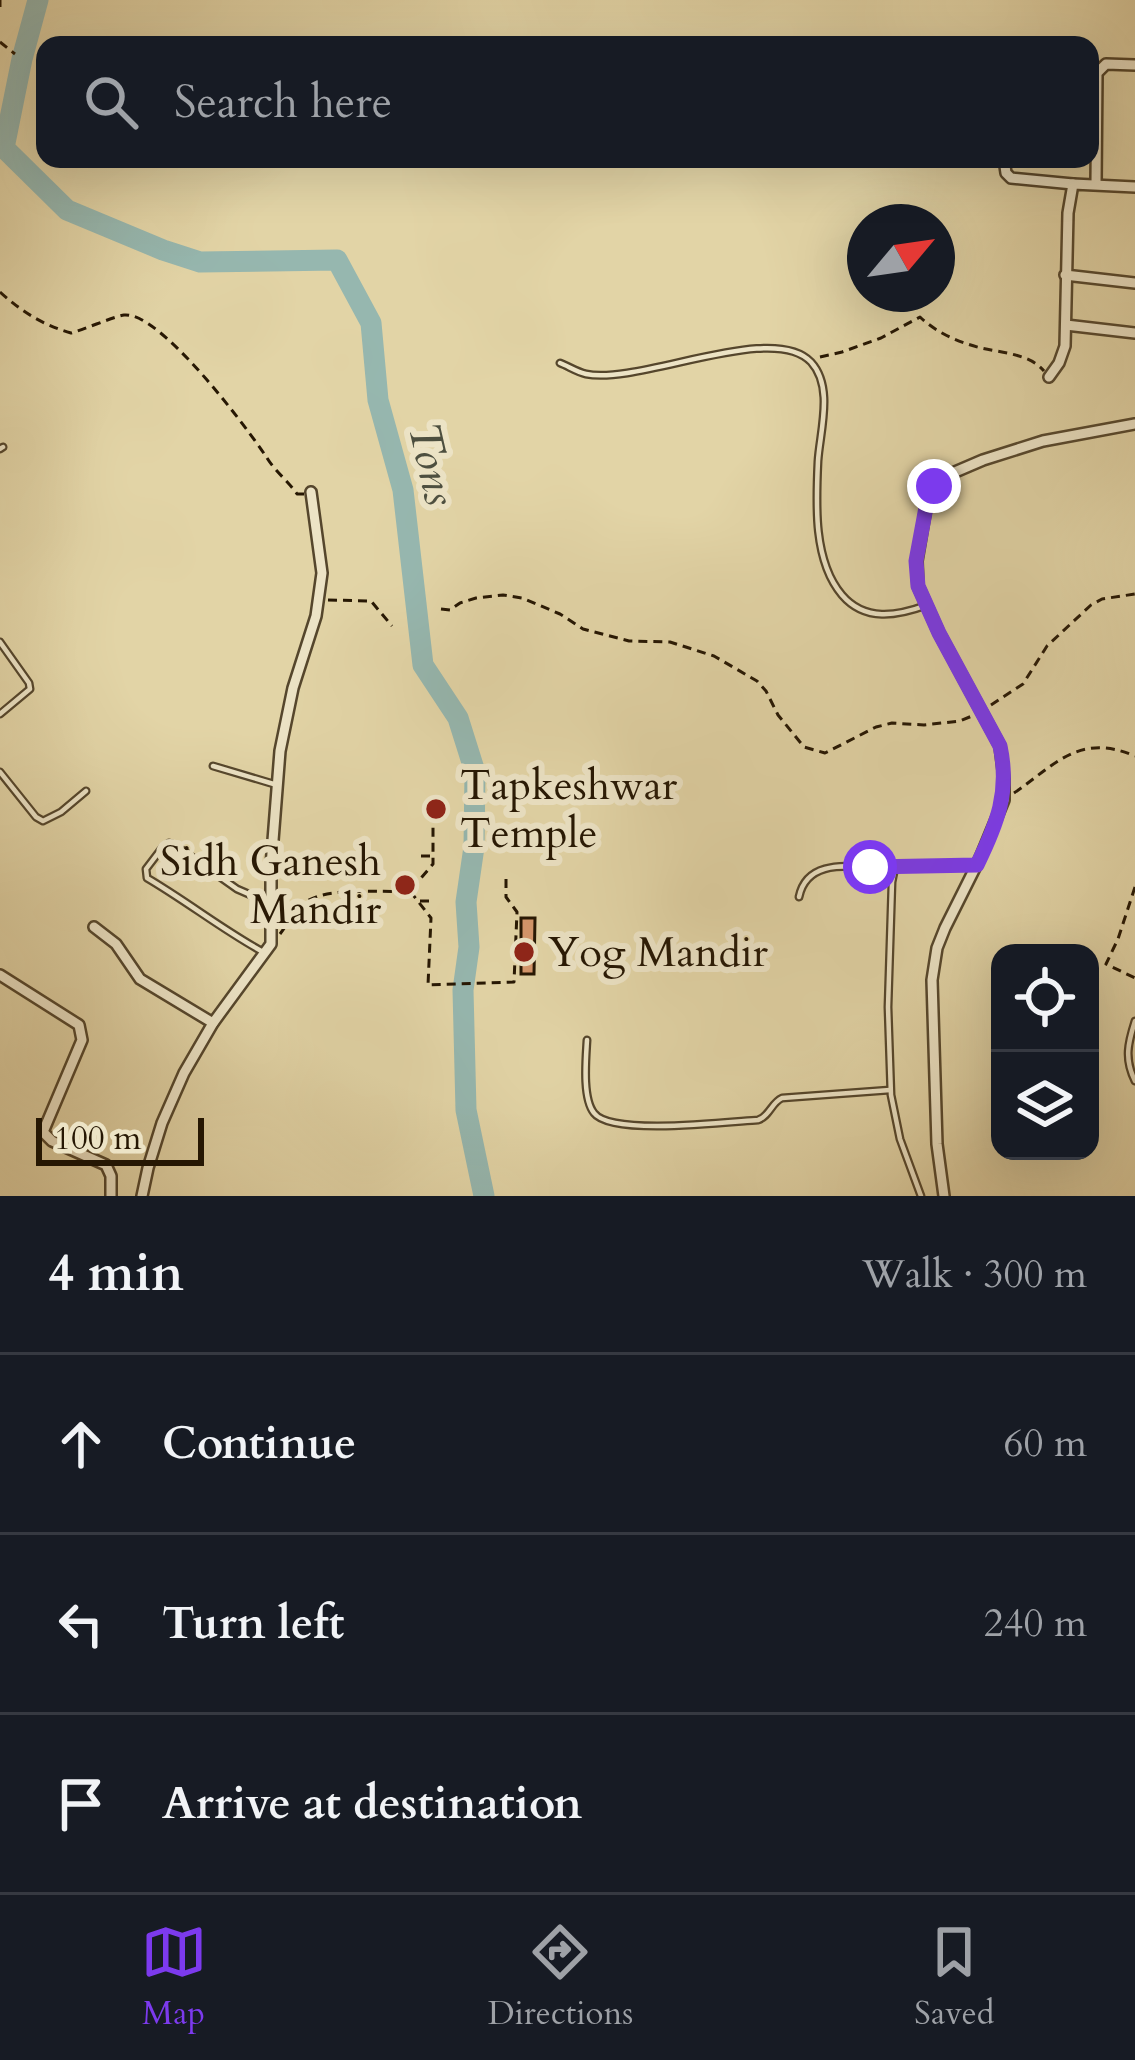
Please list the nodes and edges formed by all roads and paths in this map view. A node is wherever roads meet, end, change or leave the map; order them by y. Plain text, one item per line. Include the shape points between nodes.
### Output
1 (0, 42) edge
2 (15, 54) dead end
3 (1135, 64) edge
4 (1099, 69) edge
5 (1005, 168) edge
6 (1096, 168) edge
7 (1073, 184) junction
8 (1096, 184) junction
9 (1135, 187) edge
10 (1065, 275) junction
11 (1135, 283) edge
12 (0, 292) edge
13 (1066, 325) junction
14 (1135, 333) edge
15 (811, 362) junction
16 (560, 363) dead end
17 (1049, 377) joint
18 (1135, 424) edge
19 (311, 492) joint
20 (1135, 594) edge
21 (319, 600) junction
22 (927, 605) junction
23 (441, 609) dead end
24 (392, 626) dead end
25 (0, 642) edge
26 (982, 711) junction
27 (0, 714) edge
28 (1135, 756) edge
29 (213, 766) dead end
30 (0, 772) edge
31 (277, 785) junction
32 (86, 791) dead end
33 (1004, 800) junction
34 (433, 823) dead end
35 (421, 856) dead end
36 (433, 856) junction
37 (977, 865) junction
38 (895, 867) junction
39 (506, 874) dead end
40 (504, 883) junction
41 (513, 884) dead end
42 (1135, 887) edge
43 (410, 891) junction
44 (799, 897) dead end
45 (418, 901) junction
46 (431, 901) dead end
47 (271, 903) junction
48 (94, 927) dead end
49 (268, 949) junction
50 (0, 975) edge
51 (1135, 978) edge
52 (1135, 1021) edge
53 (212, 1023) junction
54 (587, 1040) dead end
55 (1135, 1081) edge
56 (890, 1090) junction
57 (110, 1195) edge
58 (142, 1196) edge
59 (921, 1196) edge
60 (944, 1196) edge

1 - 2 path
3 - 4 street
5 - 7 street via 1011,178
6 - 8 street
7 - 8 street
7 - 10 street
8 - 9 street
10 - 11 street
10 - 13 street
12 - 19 path via 36,320 71,333 125,314 162,333 297,494
13 - 14 street
13 - 17 street via 1063,355
15 - 16 lane via 765,347 628,373 584,374
15 - 17 path via 920,317 942,334 1035,361
15 - 22 lane via 824,389 817,494 828,572 850,603 871,615
18 - 22 street via 1005,452 934,486 916,561
19 - 21 street
20 - 26 path via 1091,604 1047,646 1023,684
21 - 24 path via 371,601
21 - 31 street
22 - 26 street
23 - 26 path via 476,598 522,598 583,629 714,656 757,681 795,737 825,753 876,727 960,721
25 - 27 lane via 30,689
26 - 33 street via 1000,746
28 - 33 path via 1094,748 1064,754
29 - 31 lane
30 - 32 lane via 43,821
31 - 47 street
33 - 37 street
34 - 36 path
35 - 36 path
36 - 43 path
37 - 38 lane
37 - 60 street via 937,948 932,980
38 - 44 lane via 816,871
38 - 56 lane
39 - 40 path
40 - 41 path
40 - 45 path via 517,912 514,982 428,986 431,917
42 - 51 path via 1106,964
43 - 45 path
43 - 49 path via 344,891 305,902
45 - 46 path
47 - 49 street
47 - 49 lane via 170,843 146,869 147,878 241,940
48 - 53 street via 140,980
49 - 53 street
50 - 57 street via 79,1025 82,1040 43,1132 106,1165
52 - 55 lane via 1127,1061
53 - 58 street via 162,1123
54 - 56 lane via 590,1107 605,1122 758,1120 782,1098
56 - 59 lane

